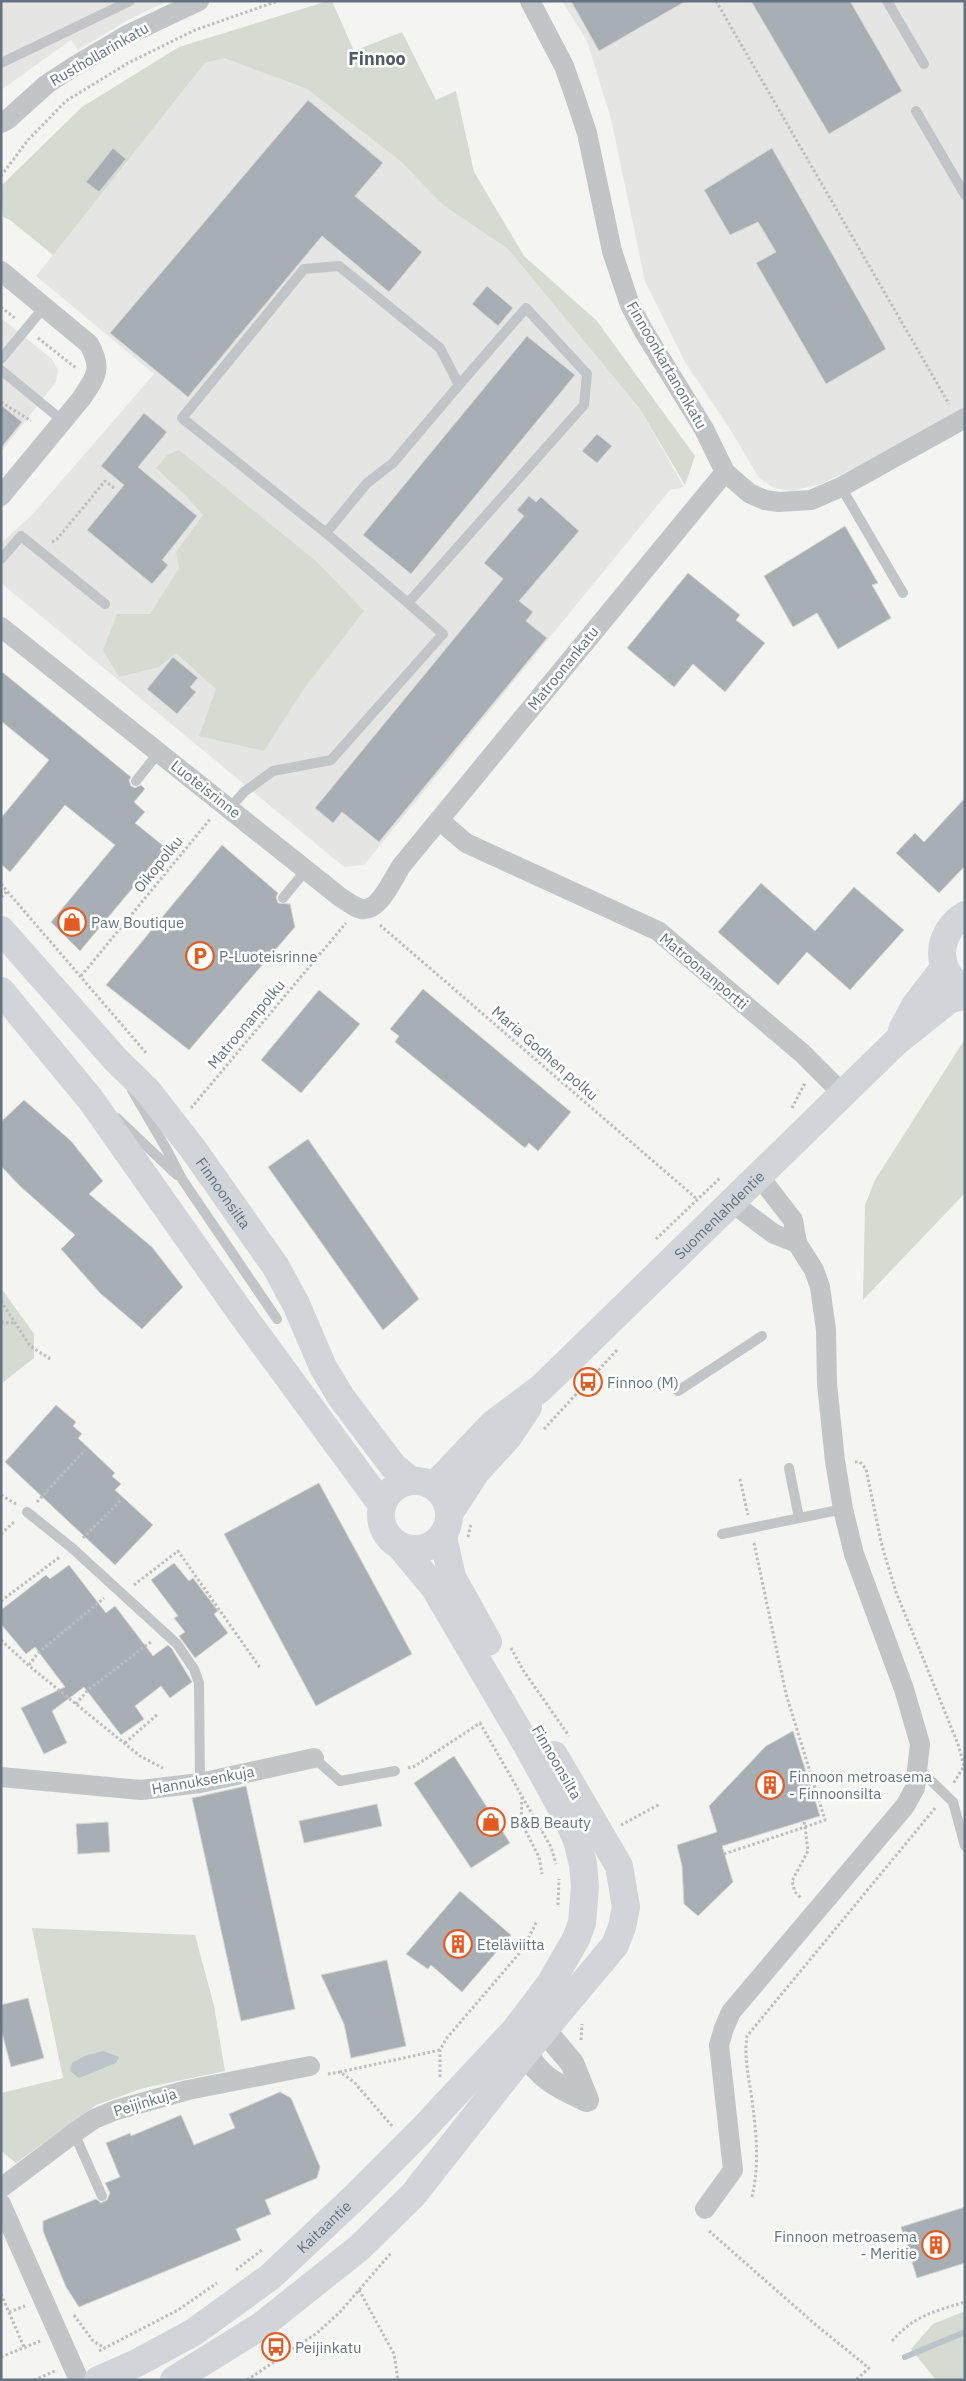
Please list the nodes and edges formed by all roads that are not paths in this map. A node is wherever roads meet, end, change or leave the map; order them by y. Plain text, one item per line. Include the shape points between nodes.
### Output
1 (130, 1) edge
2 (199, 1) edge
3 (530, 1) edge
4 (888, 1) edge
5 (1, 63) edge
6 (924, 64) dead end
7 (916, 112) dead end
8 (3, 126) edge
9 (965, 195) edge
10 (1, 272) edge
11 (45, 306) junction
12 (1, 359) edge
13 (1, 370) edge
14 (459, 384) junction
15 (962, 420) edge
16 (63, 421) junction
17 (725, 472) junction
18 (841, 487) junction
19 (1, 496) edge
20 (326, 533) junction
21 (1, 560) edge
22 (903, 593) dead end
23 (408, 603) junction
24 (105, 604) dead end
25 (1, 627) edge
26 (159, 752) junction
27 (136, 781) dead end
28 (223, 811) junction
29 (439, 820) junction
30 (306, 870) junction
31 (283, 898) dead end
32 (359, 909) joint
33 (965, 915) edge
34 (4, 939) edge
35 (944, 968) junction
36 (965, 988) edge
37 (1, 991) edge
38 (965, 996) edge
39 (896, 1042) junction
40 (117, 1062) junction
41 (843, 1094) junction
42 (91, 1100) junction
43 (758, 1176) junction
44 (182, 1180) junction
45 (731, 1202) junction
46 (797, 1243) junction
47 (278, 1319) dead end
48 (762, 1336) dead end
49 (541, 1388) junction
50 (678, 1391) dead end
51 (789, 1468) dead end
52 (422, 1483) junction
53 (382, 1505) junction
54 (843, 1509) junction
55 (27, 1512) road end
56 (800, 1518) junction
57 (446, 1524) junction
58 (722, 1534) dead end
59 (400, 1546) junction
60 (314, 1758) joint
61 (919, 1769) junction
62 (395, 1771) road end
63 (1, 1777) edge
64 (200, 1783) junction
65 (965, 1846) edge
66 (544, 2030) junction
67 (520, 2042) junction
68 (310, 2066) dead end
69 (74, 2133) junction
70 (1, 2188) edge
71 (102, 2196) dead end
72 (1, 2204) edge
73 (705, 2209) dead end
74 (80, 2380) edge
75 (98, 2380) edge
76 (174, 2380) edge

1 - 5 lane
2 - 8 street, Rusthollarinkatu via 72,67 47,84
3 - 17 street, Finnoonkartanonkatu via 564,66 587,133 612,251 630,305 704,430
4 - 6 lane
7 - 9 lane
10 - 11 street
11 - 12 lane
11 - 16 street via 89,344 96,357 97,370 93,382
13 - 16 lane
14 - 20 lane via 393,462 367,483
14 - 20 lane via 440,348 339,266 304,269 182,418
14 - 23 lane via 526,308 587,374 584,405
15 - 18 street, Finnoonkartanonkatu
16 - 19 street
17 - 18 street, Finnoonkartanonkatu via 749,493 778,502 811,500
17 - 29 street, Matroonankatu
18 - 22 lane
20 - 23 lane
21 - 24 lane via 21,536
23 - 28 lane via 443,634 331,760 273,771
25 - 26 street, Luoteisrinne
26 - 27 lane
26 - 28 street, Luoteisrinne
28 - 30 street, Luoteisrinne
29 - 32 street, Matroonankatu via 402,865 378,904
29 - 41 street, Matroonanportti via 466,843 658,932 802,1053
30 - 31 lane
30 - 32 street, Luoteisrinne
33 - 35 main road via 952,924 944,937 941,952
34 - 40 main road, Finnoonsilta
35 - 36 main road via 950,978
35 - 39 main road, Suomenlahdentie via 916,1004
37 - 42 main road
38 - 39 main road, Suomenlahdentie via 950,999
39 - 41 main road, Suomenlahdentie
40 - 44 lane
40 - 52 main road, Finnoonsilta via 147,1090 193,1149 265,1252 296,1304 323,1367 341,1397 393,1466
41 - 43 main road, Suomenlahdentie
42 - 44 lane via 121,1121
42 - 53 main road
43 - 45 main road, Suomenlahdentie
43 - 46 street via 792,1220
44 - 47 lane
45 - 46 street via 774,1234
45 - 49 main road, Suomenlahdentie
46 - 54 street via 814,1270 823,1302 827,1384
48 - 50 lane
49 - 52 main road, Suomenlahdentie
49 - 57 main road, Suomenlahdentie via 508,1437 476,1472
51 - 56 lane
52 - 53 main road via 398,1485
52 - 57 main road via 445,1497
53 - 59 main road via 383,1529
54 - 56 lane
54 - 61 street via 854,1554 918,1735
55 - 64 lane via 120,1591 186,1656 199,1684
56 - 58 lane
57 - 59 main road via 434,1544 424,1549
57 - 66 main road, Finnoonsilta via 452,1577 504,1672 619,1866 624,1886 626,1907 615,1945
59 - 67 main road, Finnoonsilta via 434,1588 528,1747 568,1820 583,1864 585,1908 576,1939
60 - 62 lane via 340,1781
60 - 64 street, Hannuksenkuja
61 - 65 lane via 953,1802
61 - 73 street via 915,1788 905,1806 731,2012 719,2045 733,2170
63 - 64 street, Hannuksenkuja via 141,1790
66 - 67 main road, Finnoonsilta
66 - 67 street via 572,2063 587,2100 554,2085
67 - 75 main road, Kaitaantie via 420,2132 270,2277 194,2332
67 - 76 main road via 413,2195 359,2248 261,2326
68 - 69 street, Peijinkuja via 142,2101 94,2119
69 - 70 street, Peijinkuja
69 - 71 lane
72 - 74 street

